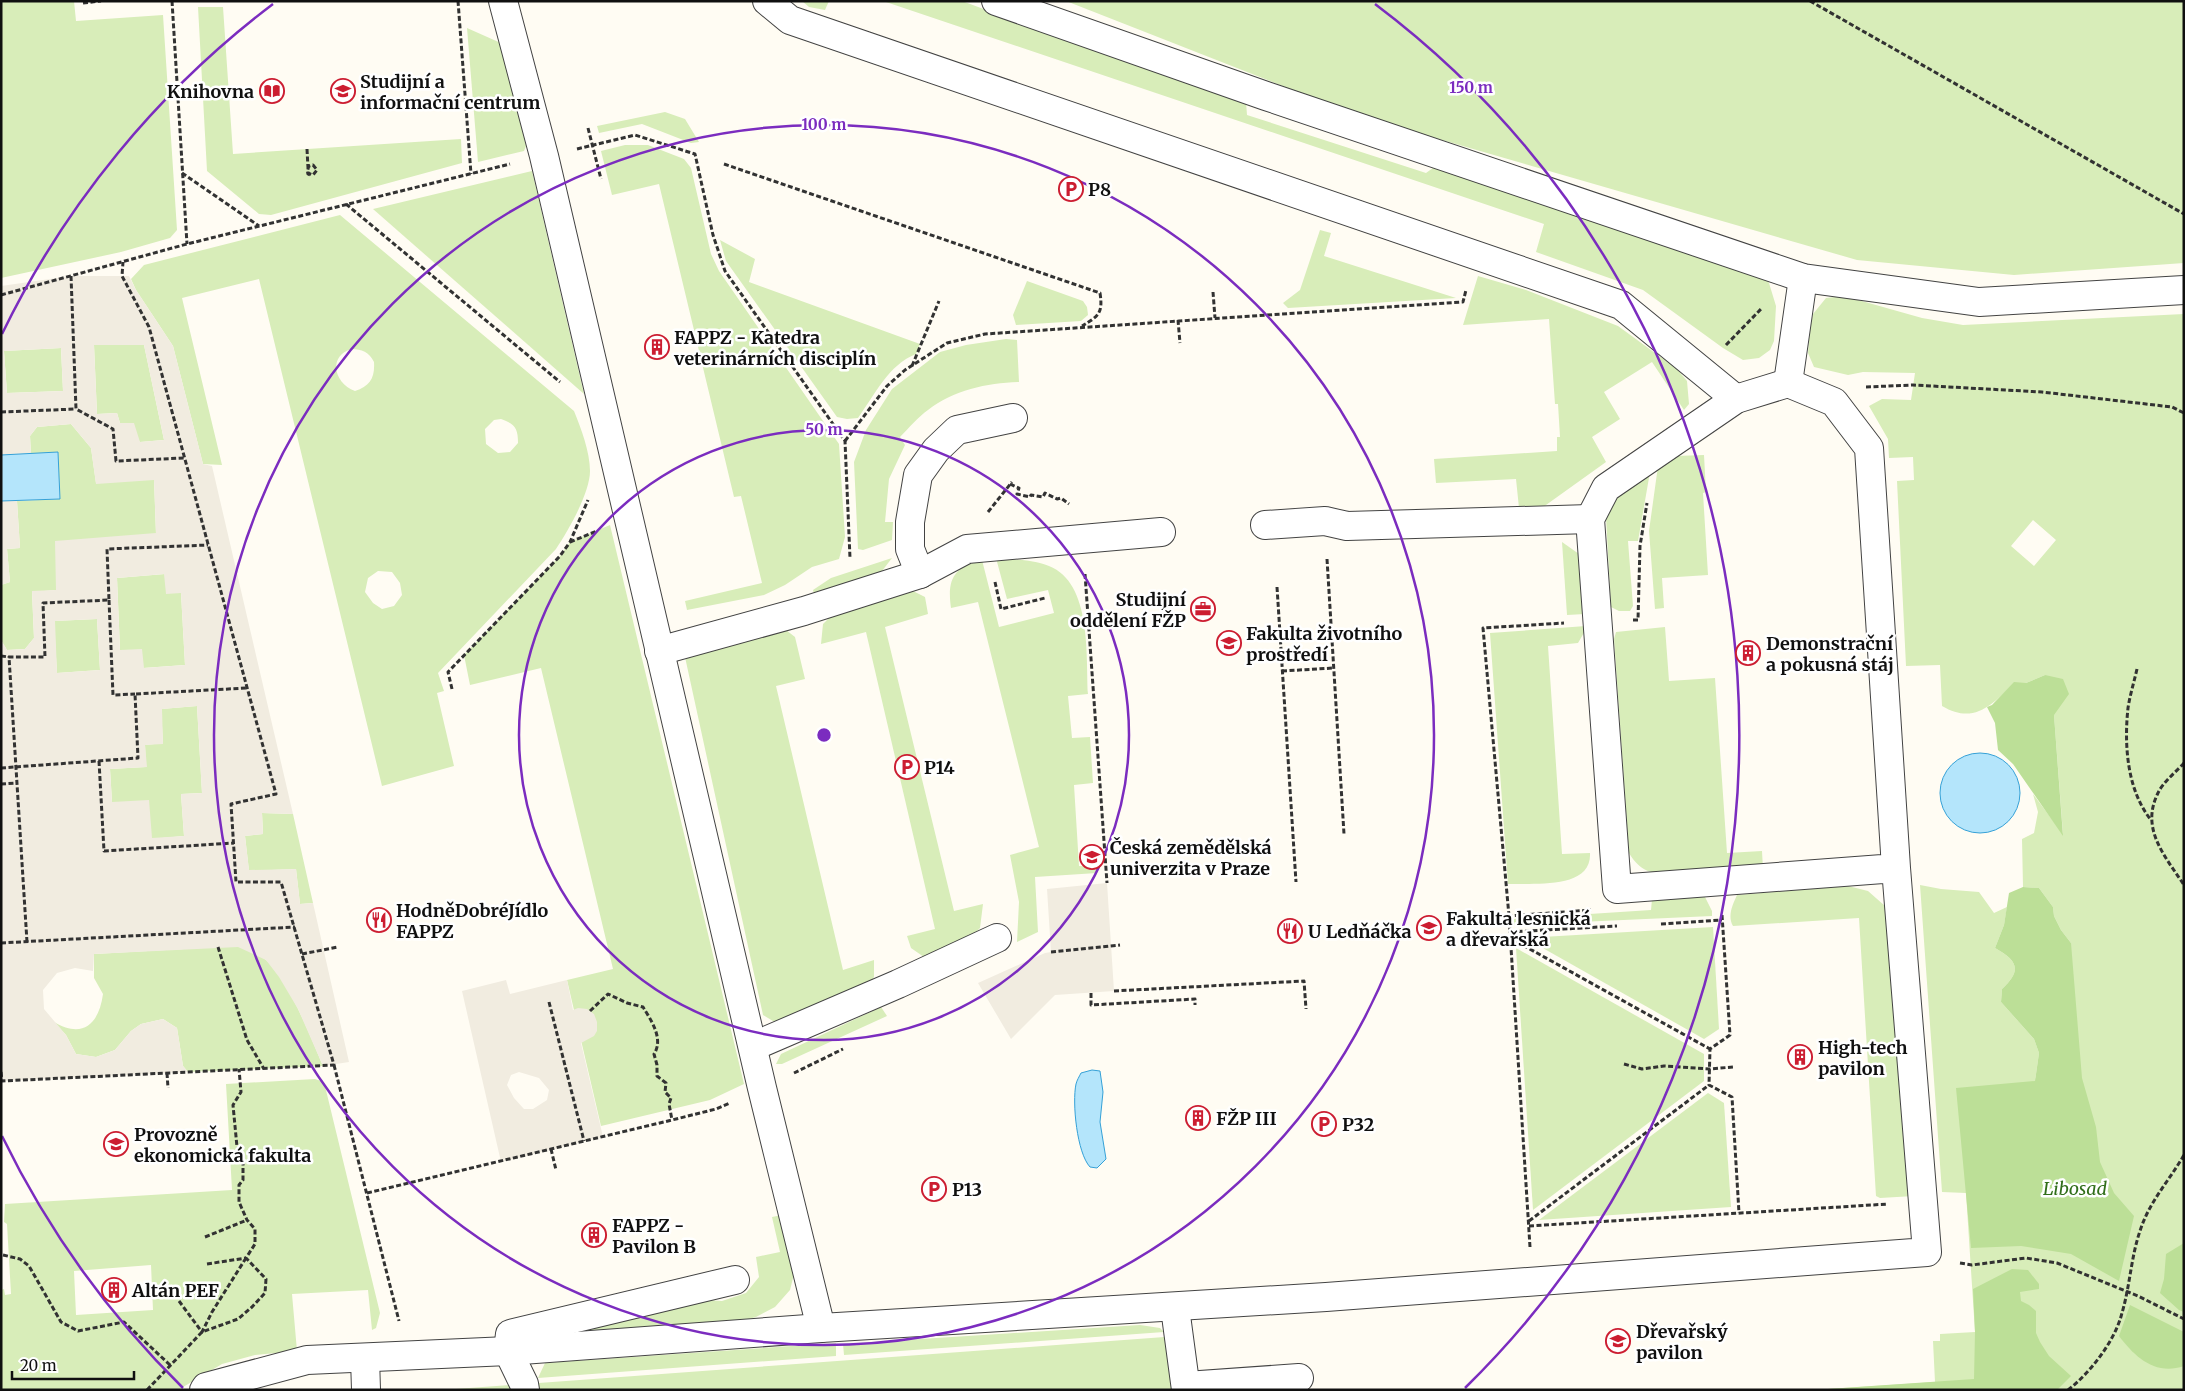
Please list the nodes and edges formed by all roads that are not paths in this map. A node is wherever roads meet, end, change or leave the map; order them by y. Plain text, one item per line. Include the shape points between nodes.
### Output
1 (503, 1) edge
2 (767, 1) edge
3 (996, 1) edge
4 (1796, 275) junction
5 (2184, 290) edge
6 (1788, 383) junction
7 (1736, 399) junction
8 (1013, 418) dead end
9 (1590, 518) junction
10 (1265, 525) dead end
11 (1162, 532) dead end
12 (920, 574) junction
13 (659, 651) junction
14 (1896, 868) junction
15 (997, 938) dead end
16 (754, 1046) junction
17 (735, 1280) dead end
18 (1175, 1308) junction
19 (821, 1328) junction
20 (508, 1351) junction
21 (365, 1358) junction
22 (1299, 1378) dead end
23 (1186, 1388) edge
24 (204, 1390) edge
25 (366, 1390) edge
26 (525, 1390) edge

1 - 13 street via 544,156
2 - 7 street via 790,20 1622,305
3 - 4 street via 1275,100
4 - 5 street via 1980,302
4 - 6 street
6 - 7 street
6 - 14 street via 1834,402 1870,448
7 - 9 street via 1606,488
8 - 12 street via 957,430 936,450 918,475 910,522 910,549
9 - 10 street via 1347,526 1325,521
9 - 14 street via 1617,889
11 - 12 street via 967,549
12 - 13 street via 804,611
13 - 16 street
14 - 18 street via 1927,1252
15 - 16 street
16 - 19 street
17 - 20 street via 510,1334
18 - 19 street
18 - 23 street
19 - 20 street
20 - 21 street
20 - 26 street
21 - 24 street via 307,1360
21 - 25 street
22 - 23 street

